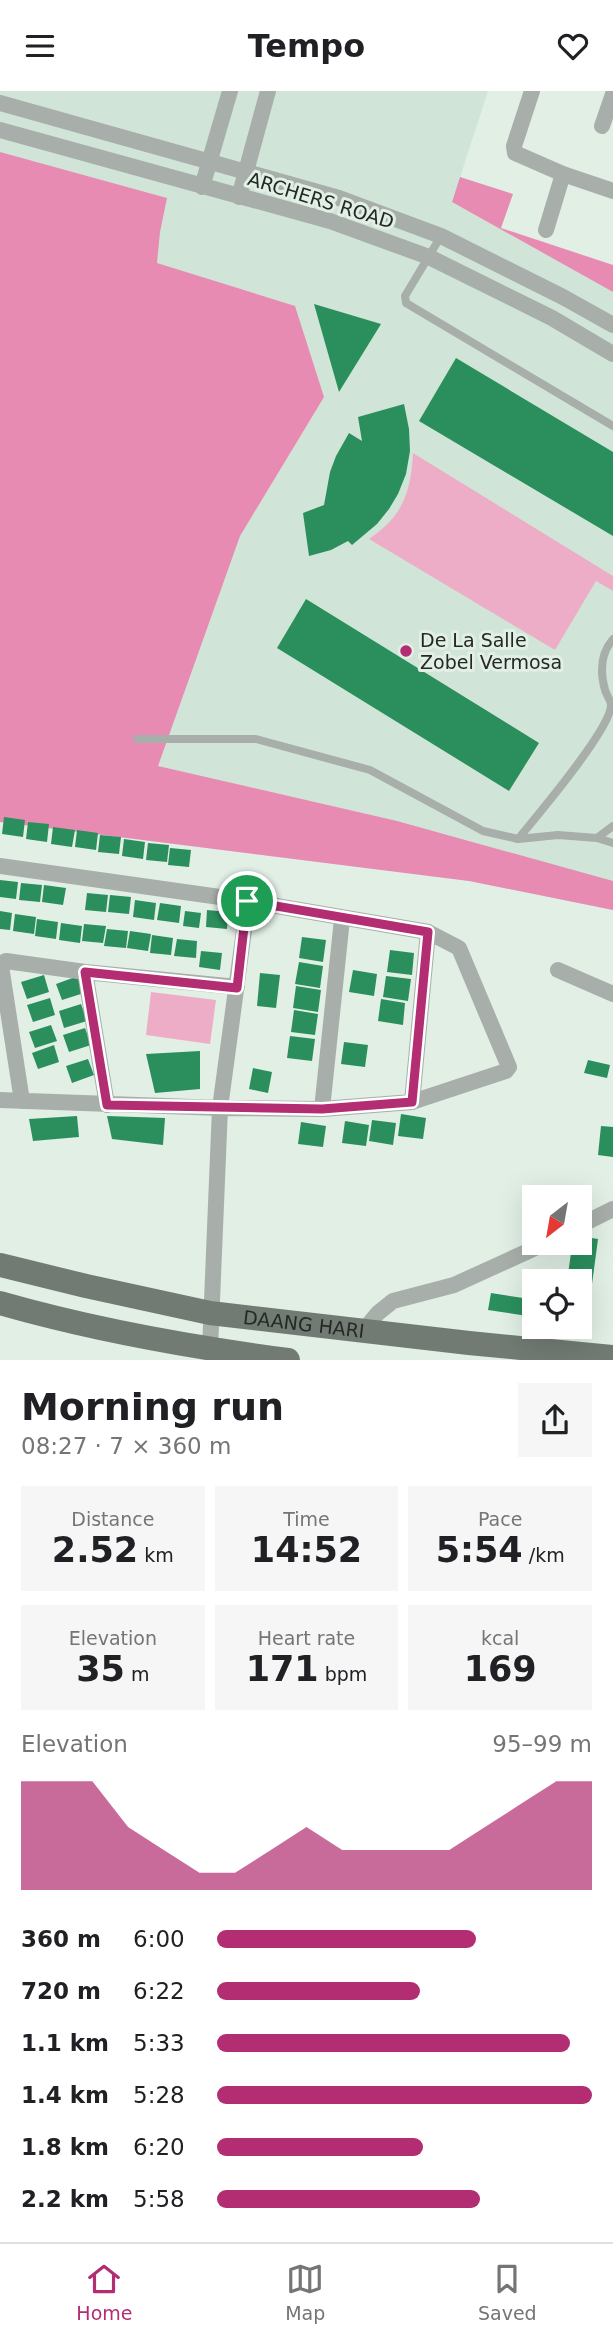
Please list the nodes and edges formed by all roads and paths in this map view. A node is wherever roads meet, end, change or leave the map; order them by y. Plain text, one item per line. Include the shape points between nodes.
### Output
1 (230, 91) edge
2 (268, 91) edge
3 (532, 91) edge
4 (613, 94) edge
5 (0, 103) edge
6 (602, 127) dead end
7 (0, 130) edge
8 (209, 161) junction
9 (245, 172) junction
10 (563, 174) junction
11 (202, 187) junction
12 (613, 191) edge
13 (239, 197) junction
14 (546, 230) dead end
15 (441, 236) junction
16 (429, 257) junction
17 (613, 325) edge
18 (613, 354) edge
19 (613, 426) edge
20 (613, 639) edge
21 (137, 739) dead end
22 (613, 826) edge
23 (597, 838) junction
24 (518, 839) junction
25 (613, 843) edge
26 (0, 866) edge
27 (247, 901) junction
28 (342, 919) junction
29 (428, 932) junction
30 (558, 970) dead end
31 (85, 972) junction
32 (237, 988) junction
33 (613, 994) edge
34 (0, 1100) edge
35 (22, 1101) junction
36 (412, 1102) junction
37 (107, 1105) junction
38 (220, 1108) junction
39 (322, 1109) junction
40 (613, 1209) edge
41 (592, 1220) edge
42 (522, 1254) edge
43 (0, 1265) edge
44 (0, 1303) edge
45 (210, 1313) junction
46 (363, 1331) junction
47 (210, 1349) junction
48 (613, 1357) edge
49 (288, 1360) edge

1 - 8 street
2 - 9 street
3 - 10 street via 513,150
4 - 6 street
5 - 8 street, ARCHERS ROAD
7 - 11 street, ARCHERS ROAD
8 - 9 street, ARCHERS ROAD
8 - 11 street
9 - 13 street
9 - 15 street, ARCHERS ROAD via 339,198
10 - 12 street
10 - 14 street
11 - 13 street, ARCHERS ROAD
13 - 16 street, ARCHERS ROAD via 330,221
15 - 16 lane
15 - 17 street, ARCHERS ROAD
16 - 18 street, ARCHERS ROAD
16 - 19 lane via 405,296 406,303
20 - 24 lane via 602,662 611,705 603,726
21 - 24 lane via 256,739 370,770 483,831
22 - 23 lane
23 - 24 lane
23 - 25 lane
26 - 27 street
27 - 28 street
27 - 32 street
28 - 29 street
28 - 39 street
29 - 36 street
29 - 36 street via 458,946 509,1067
30 - 33 street
31 - 32 street
31 - 35 street via 2,963
31 - 37 street
32 - 38 street
34 - 35 street
35 - 37 street
36 - 39 street
37 - 38 street
38 - 39 street
38 - 45 street
40 - 41 street
42 - 46 street via 454,1285 393,1301
43 - 45 main road, DAANG HARI
44 - 47 main road, DAANG HARI via 63,1321
45 - 46 main road, DAANG HARI
45 - 47 street
46 - 48 main road, DAANG HARI
47 - 49 main road, DAANG HARI

